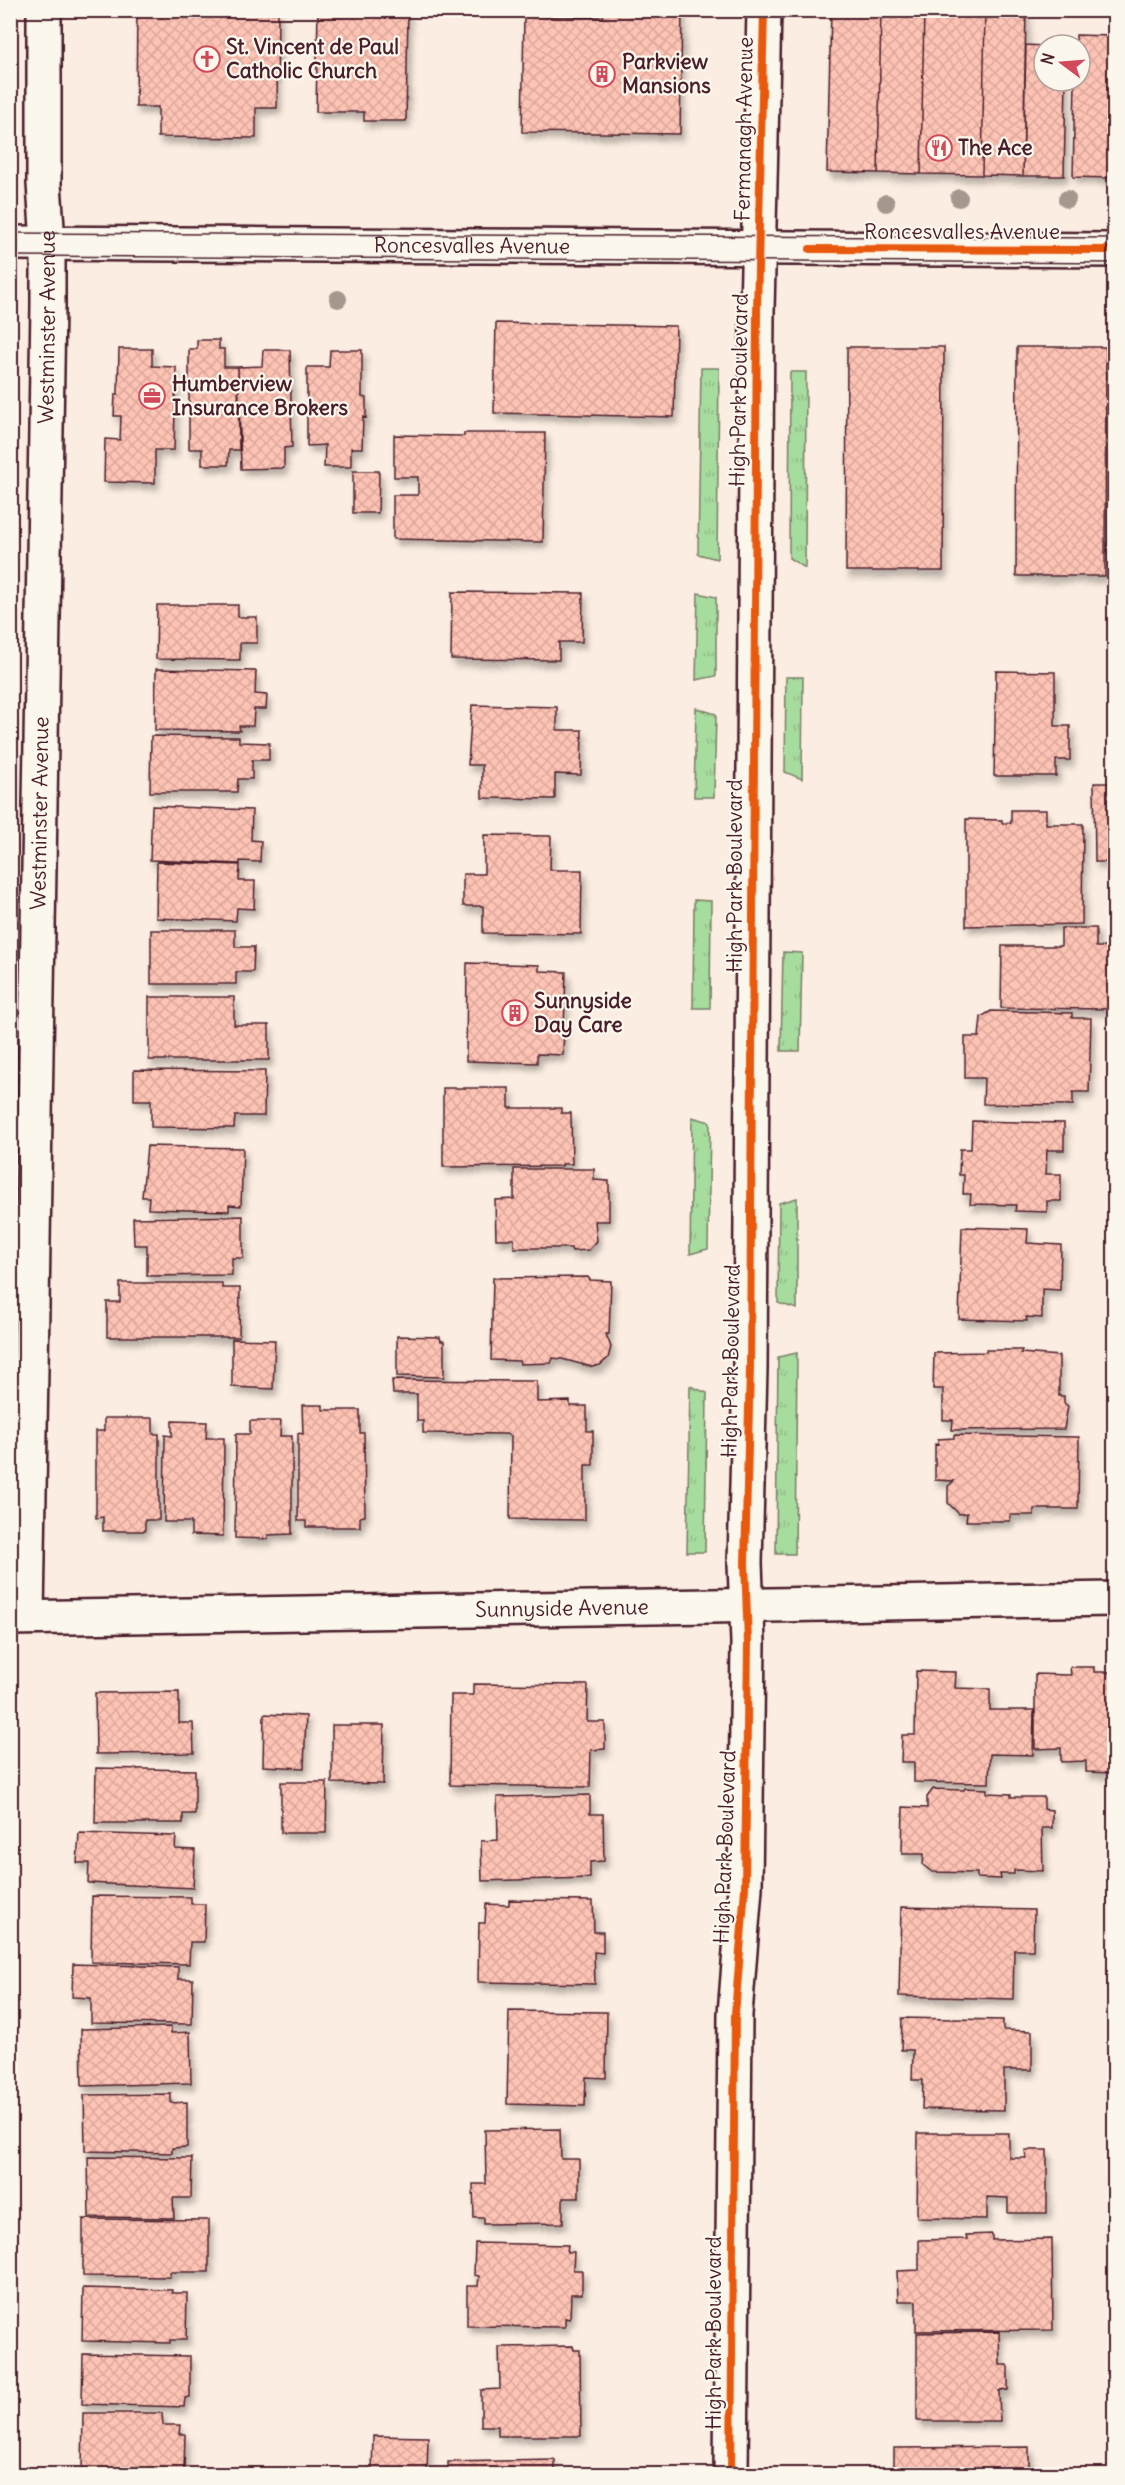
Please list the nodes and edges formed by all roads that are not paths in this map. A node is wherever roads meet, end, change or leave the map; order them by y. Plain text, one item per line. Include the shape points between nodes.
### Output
1 (44, 10) edge
2 (764, 10) edge
3 (10, 243) edge
4 (48, 243) junction
5 (759, 248) junction
6 (1114, 250) edge
7 (1114, 1599) edge
8 (745, 1605) junction
9 (19, 1617) edge
10 (731, 2475) edge

1 - 4 street, Westminster Avenue
2 - 5 street, Fermanagh Avenue
3 - 4 street, Roncesvalles Avenue
4 - 5 street, Roncesvalles Avenue
4 - 9 street, Westminster Avenue
5 - 6 street, Roncesvalles Avenue
5 - 8 street, High Park Boulevard
7 - 8 street, Sunnyside Avenue
8 - 9 street, Sunnyside Avenue
8 - 10 street, High Park Boulevard via 745,1888 735,2014

